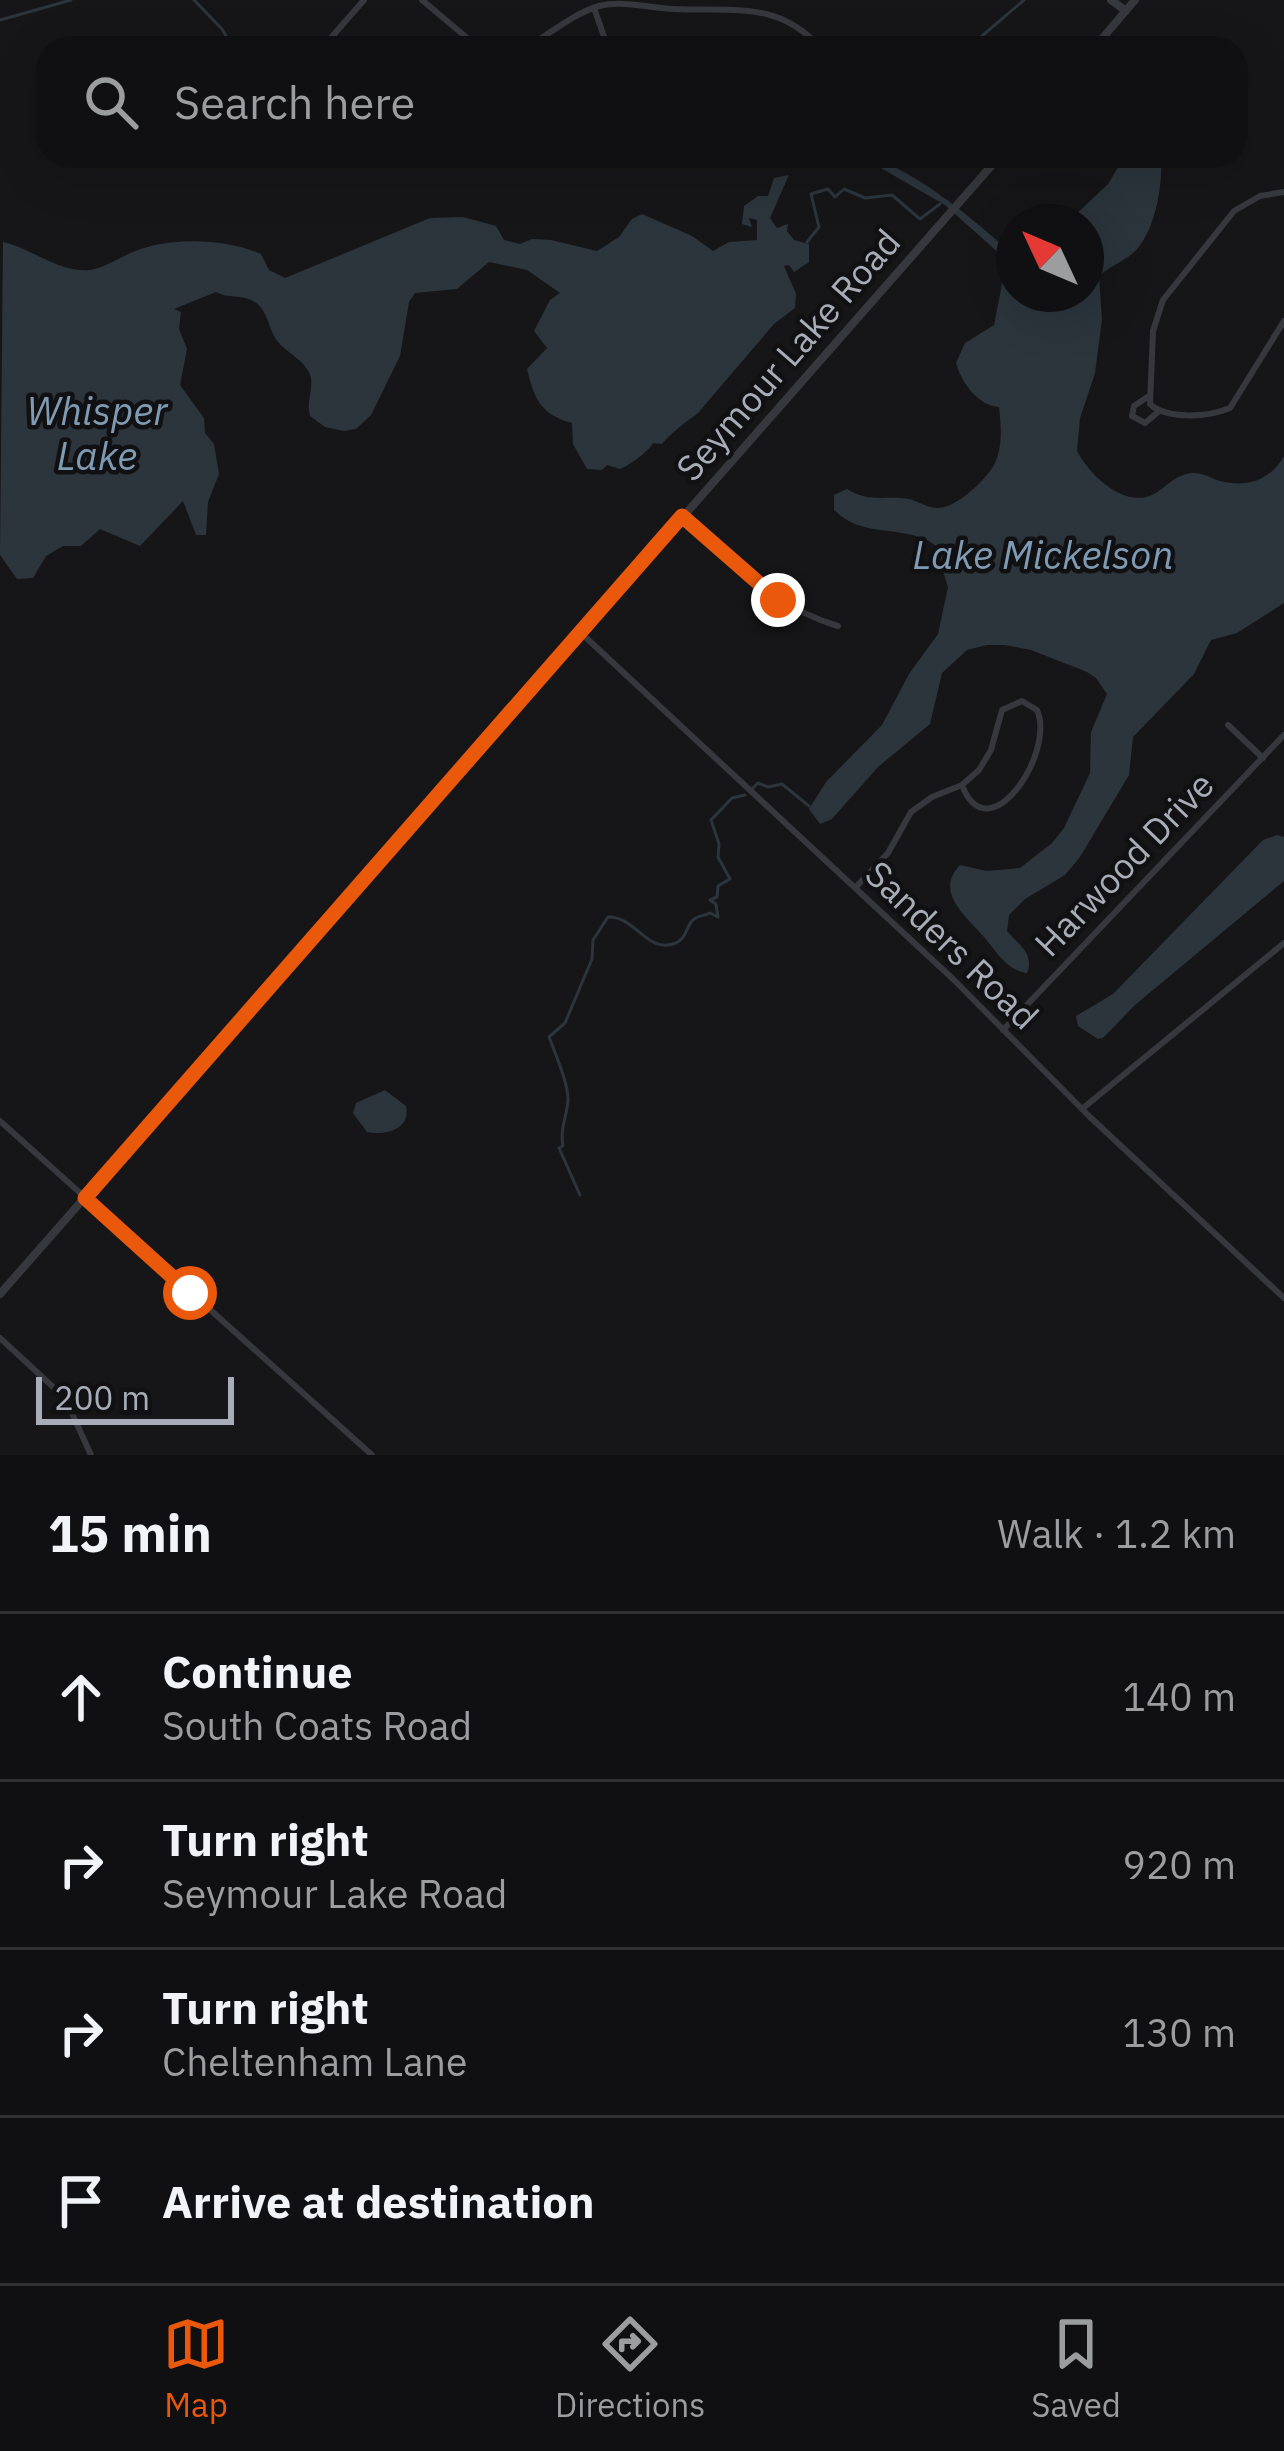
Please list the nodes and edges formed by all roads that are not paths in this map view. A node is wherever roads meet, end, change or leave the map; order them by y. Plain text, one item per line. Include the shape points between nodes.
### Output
1 (364, 0) edge
2 (422, 0) edge
3 (1111, 0) edge
4 (1135, 0) edge
5 (595, 8) junction
6 (1126, 11) junction
7 (332, 36) edge
8 (465, 36) edge
9 (546, 36) edge
10 (604, 36) edge
11 (809, 36) edge
12 (1104, 36) edge
13 (989, 168) edge
14 (1284, 192) edge
15 (1284, 321) edge
16 (1149, 396) junction
17 (1159, 412) junction
18 (682, 516) junction
19 (838, 626) dead end
20 (581, 633) junction
21 (1228, 725) dead end
22 (1284, 735) edge
23 (1263, 758) junction
24 (962, 785) junction
25 (855, 888) junction
26 (1284, 943) edge
27 (1003, 1030) junction
28 (1082, 1109) junction
29 (0, 1121) edge
30 (85, 1198) junction
31 (0, 1294) edge
32 (1284, 1298) edge
33 (0, 1338) edge
34 (91, 1455) edge
35 (372, 1455) edge

1 - 7 street
2 - 8 street
3 - 6 street
4 - 6 street
5 - 9 street
5 - 10 street
5 - 11 street via 762,8
6 - 12 street
13 - 18 street, Seymour Lake Road
14 - 16 street via 1234,211 1163,300
15 - 17 street via 1230,408
16 - 17 street
16 - 17 street via 1132,416 1145,423
18 - 19 street via 778,600
18 - 20 street, Seymour Lake Road
20 - 25 street, Sanders Road
20 - 30 street, Seymour Lake Road
21 - 23 street
22 - 23 street, Harwood Drive
23 - 27 street, Harwood Drive
24 - 24 street via 986,761 1002,710 1022,701 1036,710 1037,750 1010,799 986,808
24 - 25 street via 911,812
25 - 27 street, Sanders Road
26 - 28 street
27 - 28 street, Sanders Road
28 - 32 street, Sanders Road
29 - 30 street
30 - 31 street, Seymour Lake Road
30 - 35 street
33 - 34 street via 64,1398

